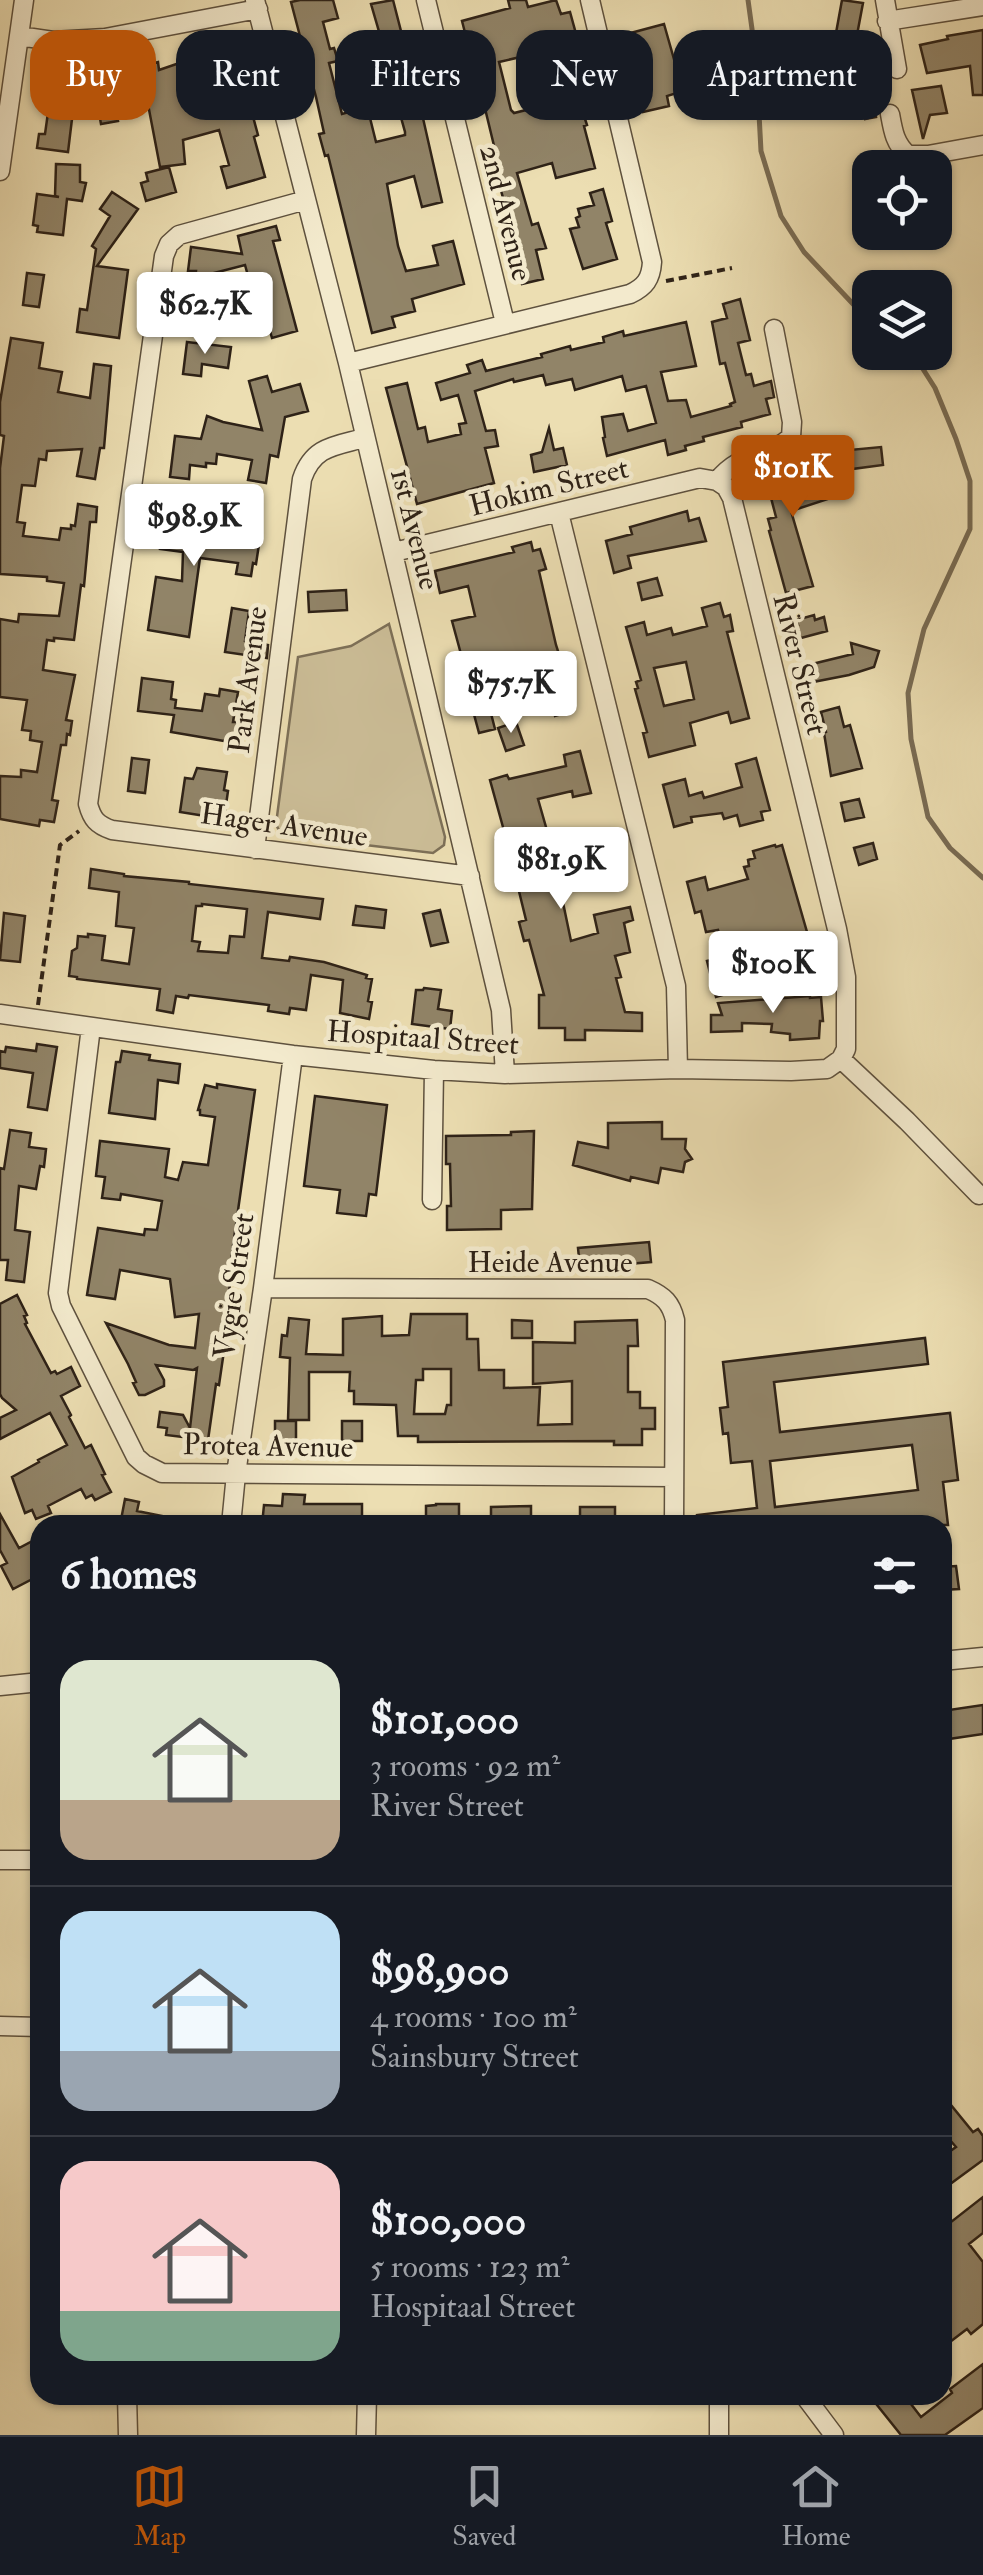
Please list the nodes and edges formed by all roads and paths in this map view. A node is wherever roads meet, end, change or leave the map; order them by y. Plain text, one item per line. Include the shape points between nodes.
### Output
1 (24, 0) edge
2 (426, 0) edge
3 (590, 0) edge
4 (885, 0) edge
5 (257, 5) edge
6 (983, 6) edge
7 (888, 21) junction
8 (19, 36) junction
9 (897, 69) dead end
10 (891, 120) edge
11 (983, 145) edge
12 (0, 172) edge
13 (306, 200) junction
14 (732, 268) dead end
15 (647, 283) junction
16 (505, 323) junction
17 (774, 329) dead end
18 (348, 363) junction
19 (364, 438) junction
20 (717, 482) junction
21 (560, 513) junction
22 (394, 552) junction
23 (94, 820) junction
24 (255, 849) junction
25 (470, 876) junction
26 (40, 988) dead end
27 (0, 1014) edge
28 (91, 1027) junction
29 (293, 1056) junction
30 (841, 1059) junction
31 (434, 1070) junction
32 (678, 1070) junction
33 (505, 1074) junction
34 (979, 1196) dead end
35 (432, 1200) dead end
36 (263, 1288) junction
37 (236, 1474) junction
38 (674, 1476) junction
39 (232, 1515) edge
40 (674, 1515) edge
41 (983, 1657) edge
42 (952, 1660) edge
43 (30, 1683) edge
44 (0, 1686) edge
45 (0, 1860) edge
46 (30, 1860) edge
47 (0, 2026) edge
48 (30, 2028) edge
49 (127, 2405) edge
50 (367, 2405) edge
51 (719, 2405) edge
52 (812, 2405) edge
53 (128, 2435) edge
54 (366, 2435) edge
55 (719, 2435) edge
56 (834, 2435) edge

1 - 8 street
2 - 16 street, 2nd Avenue
3 - 15 street via 652,262
4 - 7 street
5 - 8 street via 105,38
5 - 13 street, 1st Avenue
6 - 7 street
7 - 9 street
8 - 12 street
10 - 11 street via 908,155
13 - 18 street, 1st Avenue
13 - 23 street via 179,234 164,256 88,804
14 - 15 path
15 - 16 street via 630,294
16 - 18 street
17 - 20 street via 791,437 738,460
18 - 19 street, 1st Avenue
19 - 22 street, 1st Avenue
19 - 24 street, Park Avenue via 314,456 302,479
20 - 21 street, Hokim Street via 700,478
20 - 30 street, River Street via 732,498 837,929 846,977
21 - 22 street, Hokim Street
21 - 32 street via 676,986
22 - 25 street, 1st Avenue
23 - 24 street, Hager Avenue via 112,830
23 - 26 path via 60,845
24 - 25 street, Hager Avenue
25 - 33 street, 1st Avenue via 504,1021
27 - 28 street, Hospitaal Street
28 - 29 street, Hospitaal Street
28 - 37 street, Protea Avenue via 58,1294 136,1456 162,1473
29 - 31 street, Hospitaal Street
29 - 36 street, Vygie Street
30 - 32 street, Hospitaal Street via 827,1069
30 - 34 street
31 - 33 street, Hospitaal Street
31 - 35 street
32 - 33 street, Hospitaal Street
36 - 37 street, Vygie Street
36 - 38 street, Heide Avenue via 659,1294 674,1320
37 - 38 street, Protea Avenue
37 - 39 street, Vygie Street
38 - 40 street, Heide Avenue
41 - 42 street
43 - 44 street
45 - 46 street
47 - 48 street
49 - 53 street
50 - 54 street
51 - 55 street
52 - 56 street

